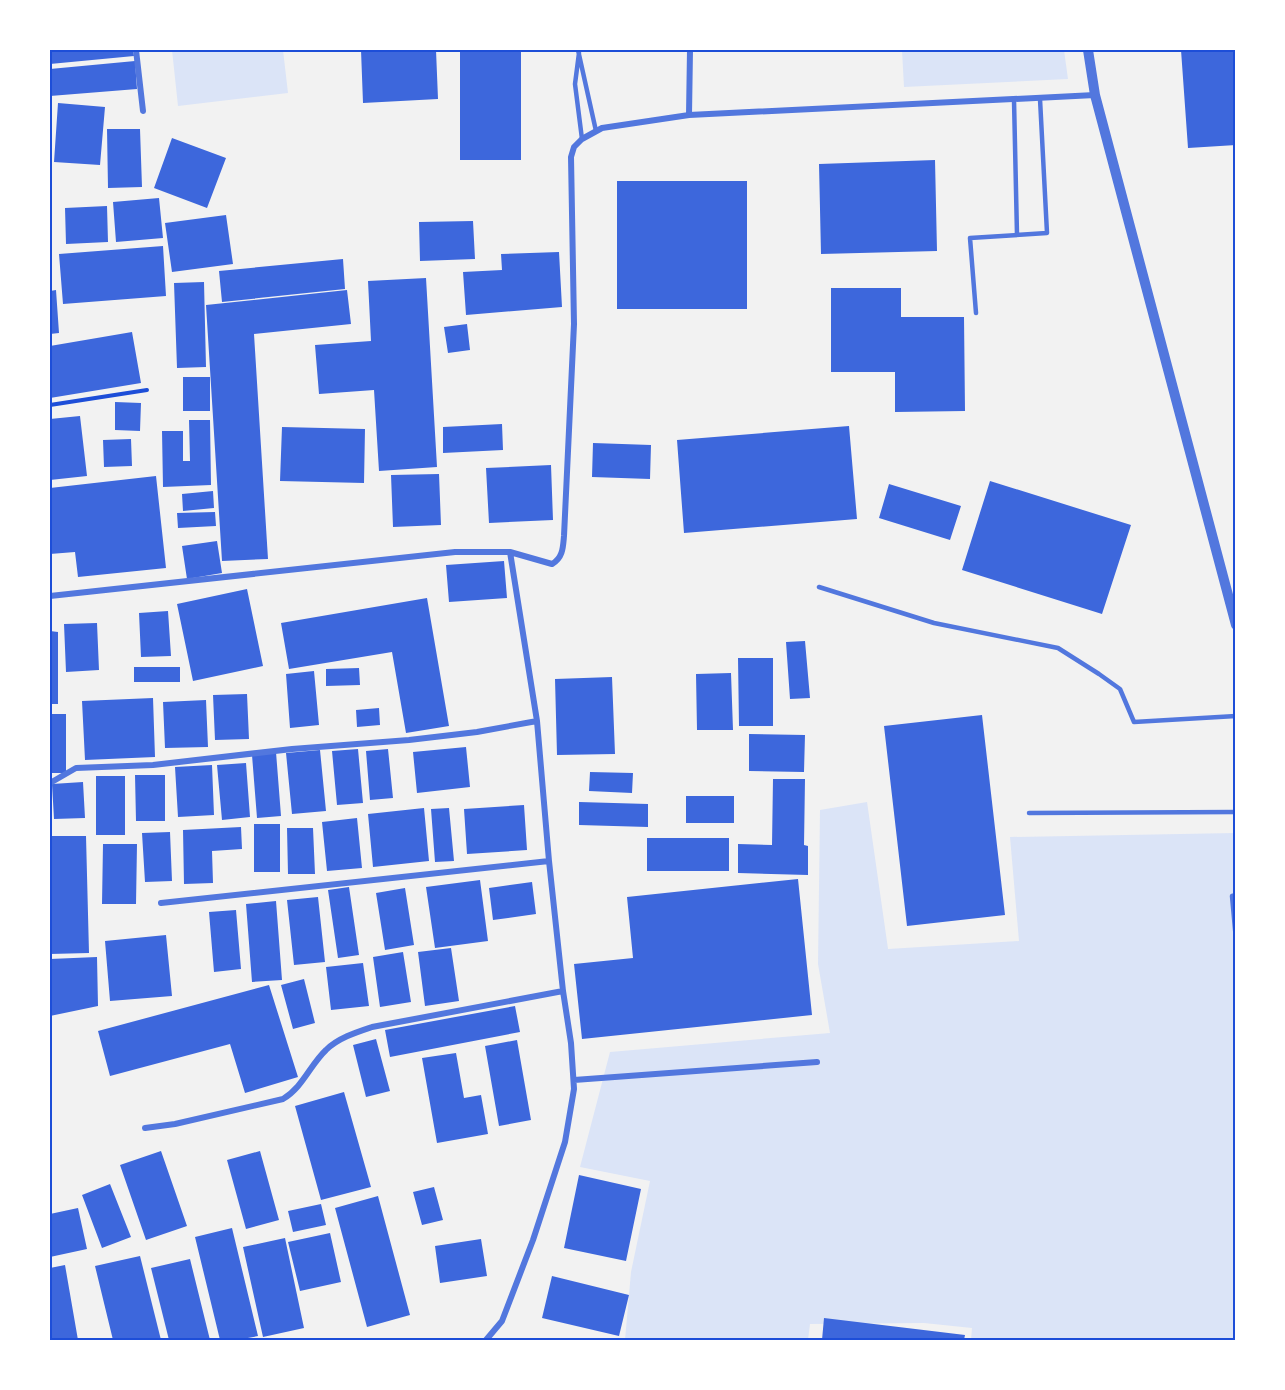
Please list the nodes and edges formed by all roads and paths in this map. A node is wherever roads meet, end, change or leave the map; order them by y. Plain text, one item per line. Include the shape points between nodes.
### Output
1 (136, 50) edge
2 (690, 50) edge
3 (1088, 50) edge
4 (578, 51) edge
5 (1095, 95) junction
6 (1040, 99) junction
7 (1014, 100) junction
8 (143, 111) dead end
9 (688, 115) junction
10 (599, 130) junction
11 (582, 139) junction
12 (1017, 235) junction
13 (976, 313) dead end
14 (147, 390) dead end
15 (50, 405) edge
16 (510, 552) junction
17 (819, 587) dead end
18 (1230, 587) edge
19 (50, 596) edge
20 (1236, 625) edge
21 (1236, 716) edge
22 (537, 721) junction
23 (50, 783) edge
24 (1236, 812) edge
25 (1029, 813) dead end
26 (549, 861) junction
27 (1234, 896) edge
28 (161, 903) dead end
29 (1236, 940) edge
30 (563, 991) junction
31 (817, 1062) dead end
32 (574, 1080) junction
33 (145, 1128) dead end
34 (486, 1341) edge

1 - 8 street
2 - 9 street
3 - 5 street
4 - 10 lane
4 - 11 lane via 575,84
5 - 6 street
5 - 18 street
6 - 7 street
6 - 12 lane via 1047,233
7 - 9 street
7 - 12 lane
9 - 10 street
10 - 11 street
11 - 16 street via 571,157 574,324 562,553 552,564
12 - 13 lane via 970,238
14 - 15 path
16 - 19 street via 444,553
16 - 22 street
17 - 21 lane via 934,623 1058,648 1120,689 1134,723
18 - 20 street
22 - 23 street via 409,740 153,765 76,768
22 - 26 street
24 - 25 lane
26 - 28 street
26 - 30 street
27 - 29 lane
30 - 32 street
30 - 33 street via 353,1033 327,1048 294,1092 283,1099
31 - 32 street
32 - 34 street via 565,1142 533,1240 502,1322

